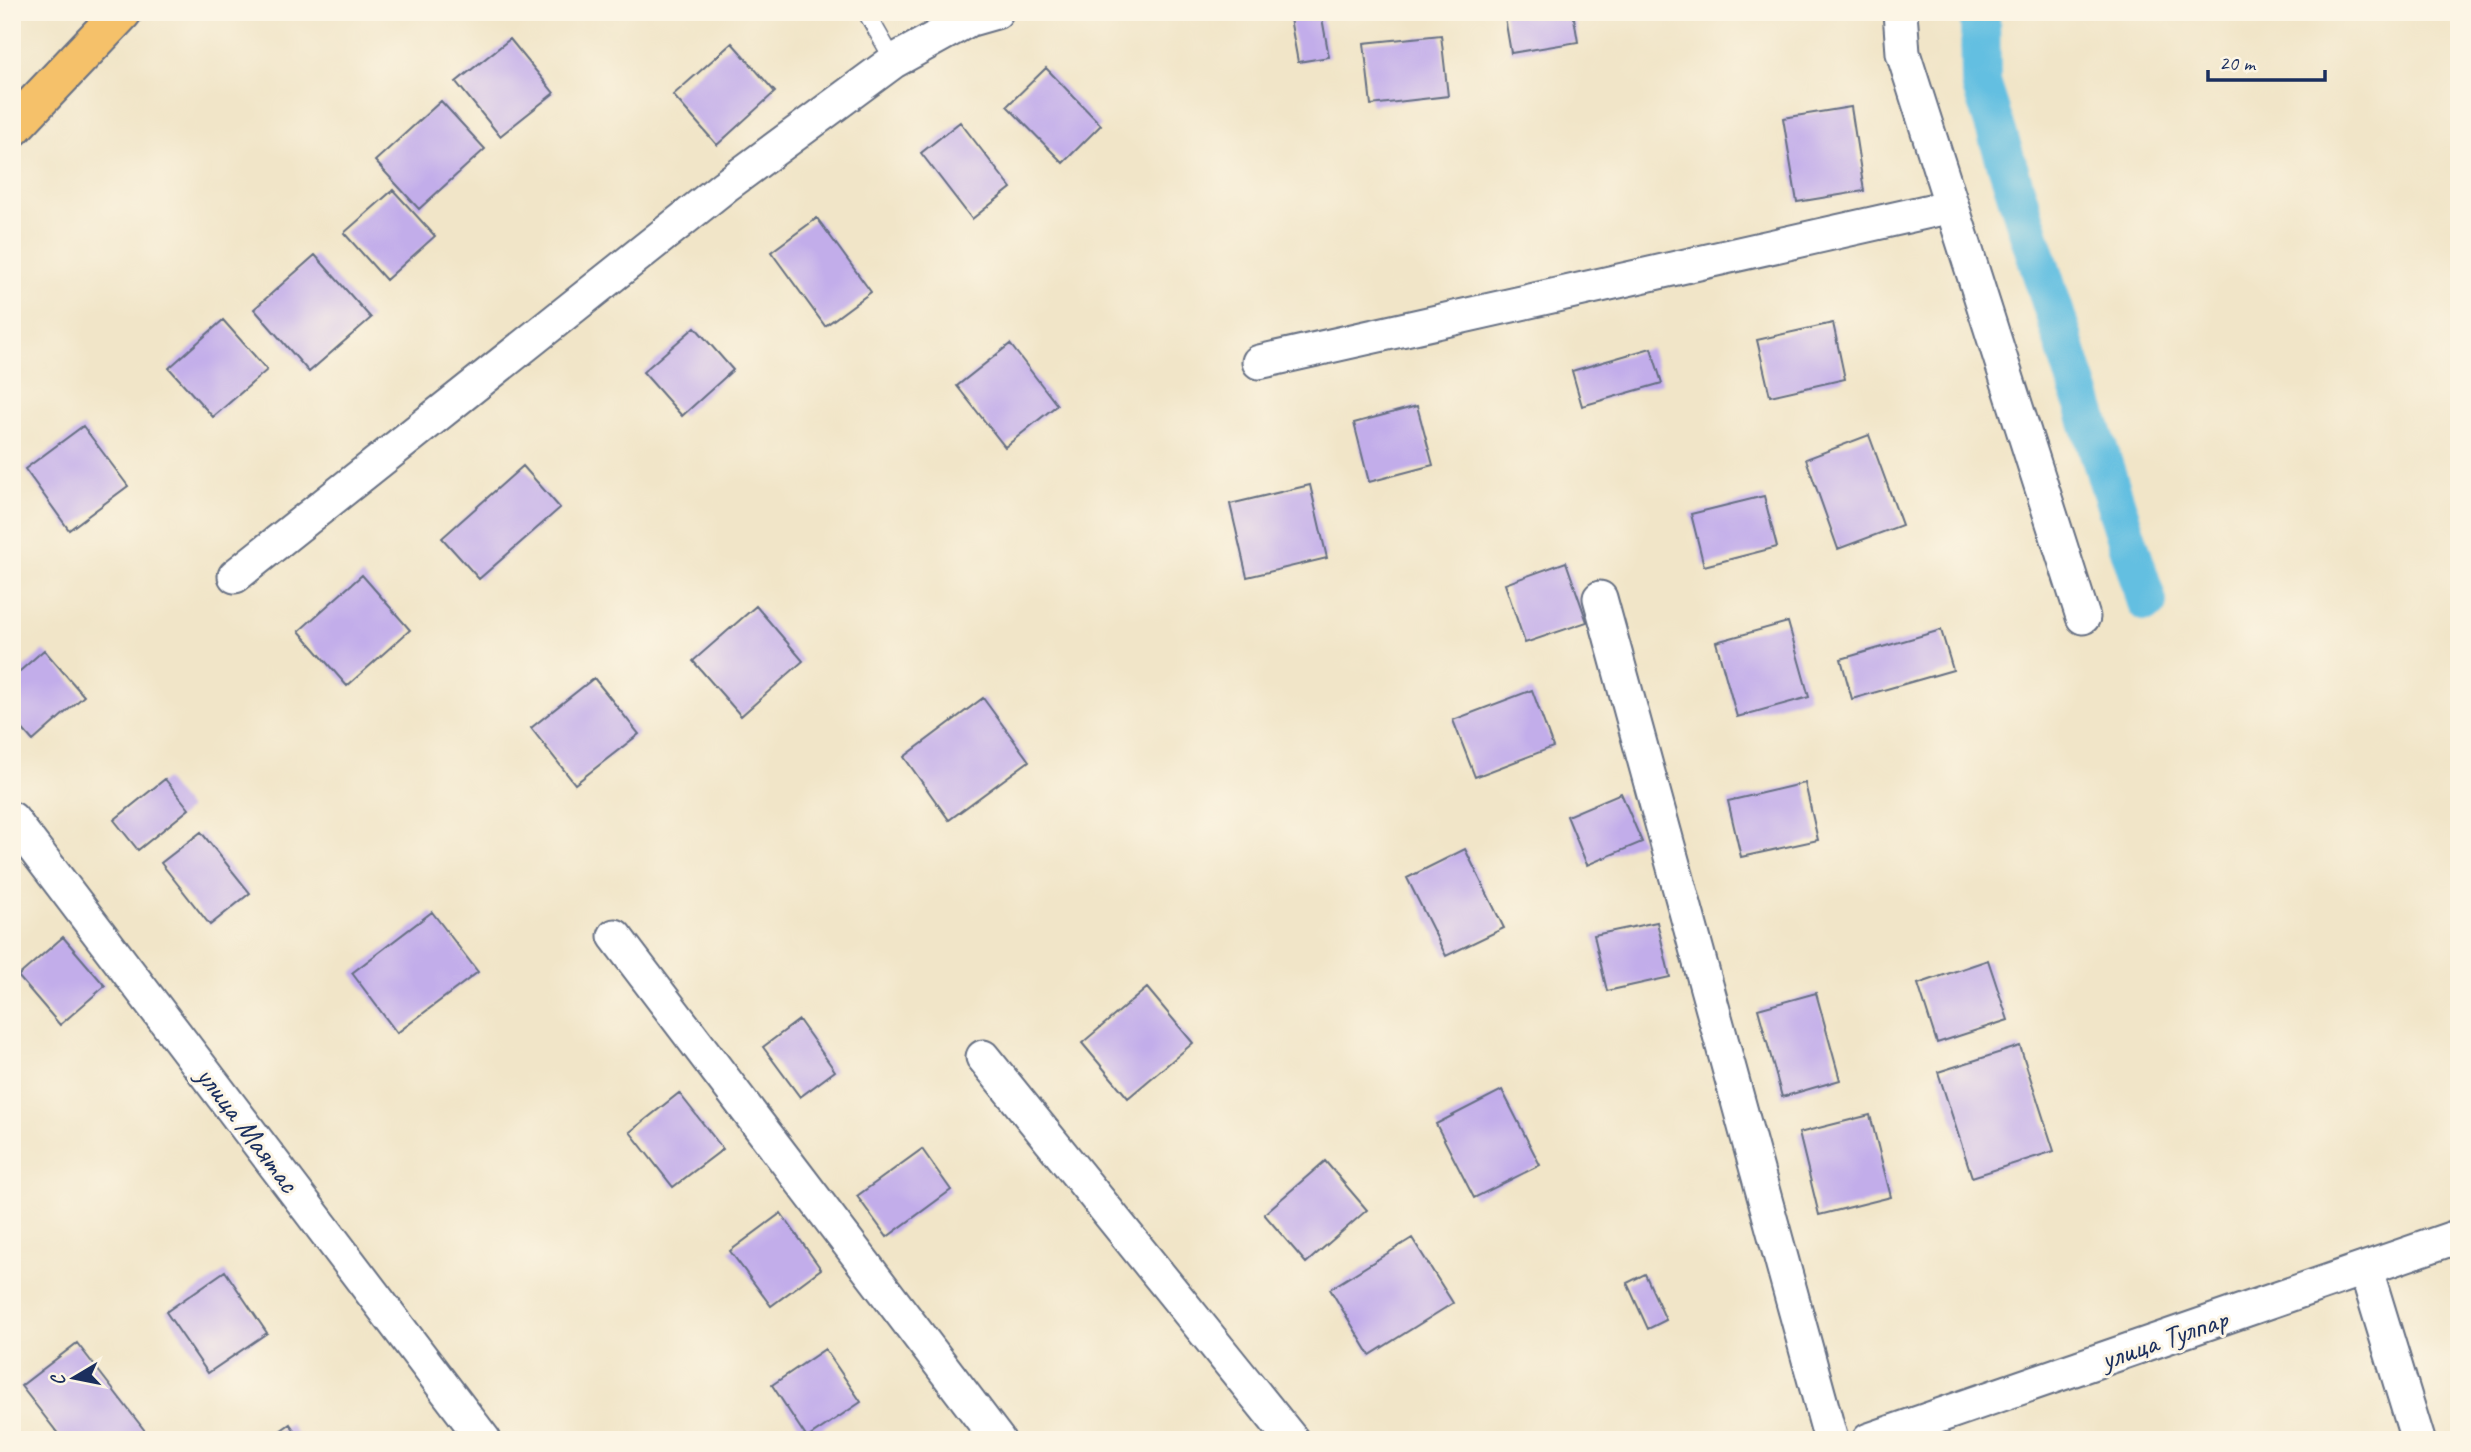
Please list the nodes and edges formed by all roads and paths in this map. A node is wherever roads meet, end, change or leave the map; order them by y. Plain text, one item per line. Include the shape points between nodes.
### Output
1 (122, 12) edge
2 (866, 12) edge
3 (996, 12) edge
4 (1900, 12) edge
5 (894, 61) junction
6 (12, 128) edge
7 (1952, 206) junction
8 (1259, 362) dead end
9 (235, 576) dead end
10 (1600, 598) dead end
11 (2083, 617) dead end
12 (12, 819) edge
13 (615, 936) dead end
14 (983, 1057) dead end
15 (2459, 1236) edge
16 (2367, 1269) junction
17 (484, 1440) edge
18 (998, 1440) edge
19 (1292, 1440) edge
20 (1831, 1440) edge
21 (1869, 1440) edge
22 (2418, 1440) edge

1 - 6 main road
2 - 5 lane
3 - 5 street via 968,20
4 - 7 street via 1903,53
5 - 9 street via 725,186
7 - 8 street
7 - 11 street
10 - 20 street
12 - 17 street, улица Маятас
13 - 18 street
14 - 19 street
15 - 16 street, улица Тулпар
16 - 21 street, улица Тулпар
16 - 22 street

